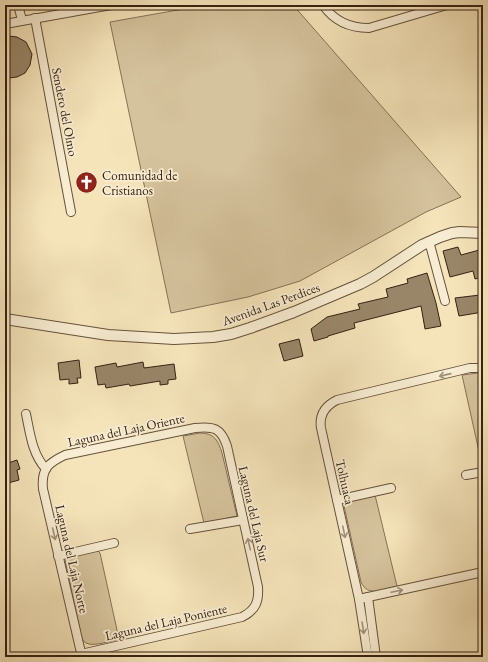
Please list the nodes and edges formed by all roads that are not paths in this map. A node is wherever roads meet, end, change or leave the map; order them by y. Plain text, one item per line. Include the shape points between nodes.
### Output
1 (18, 5) edge
2 (111, 5) edge
3 (323, 5) edge
4 (447, 5) edge
5 (92, 6) edge
6 (35, 18) junction
7 (22, 20) junction
8 (5, 24) edge
9 (72, 212) dead end
10 (483, 233) edge
11 (429, 241) junction
12 (445, 301) dead end
13 (5, 319) edge
14 (483, 368) edge
15 (26, 414) dead end
16 (215, 429) joint
17 (46, 469) junction
18 (483, 472) edge
19 (466, 475) dead end
20 (391, 488) dead end
21 (337, 500) junction
22 (243, 520) junction
23 (190, 529) dead end
24 (114, 543) dead end
25 (58, 556) junction
26 (483, 572) edge
27 (368, 597) junction
28 (359, 599) junction
29 (254, 609) joint
30 (90, 655) edge
31 (81, 656) edge
32 (368, 657) edge
33 (376, 657) edge

1 - 7 street
2 - 5 street
3 - 4 street via 345,24 369,28
5 - 6 street
6 - 7 street
6 - 9 street, Sendero del Olmo
7 - 8 street
10 - 11 street, Avenida Las Perdices via 452,233
11 - 12 street
11 - 13 street, Avenida Las Perdices via 360,284 231,334 174,339 108,335
14 -> 21 street, Tolhuaca via 470,368 337,400 328,405 321,416 320,424
15 - 17 street via 35,452
16 - 17 street, Laguna del Laja Oriente via 195,428 65,455
16 - 22 street, Laguna del Laja Sur via 222,435 227,446
17 -> 25 street, Laguna del Laja Norte via 43,476 44,489
18 - 19 street
20 - 21 street
21 -> 28 street, Tolhuaca
22 - 23 street
29 -> 22 street, Laguna del Laja Sur via 259,597 258,587
24 - 25 street
25 - 31 street, Laguna del Laja Norte
27 -> 26 street
27 - 28 street
27 - 33 street
28 -> 32 street, Tolhuaca
29 - 30 street, Laguna del Laja Poniente via 242,617
30 - 31 street, Laguna del Laja Poniente

